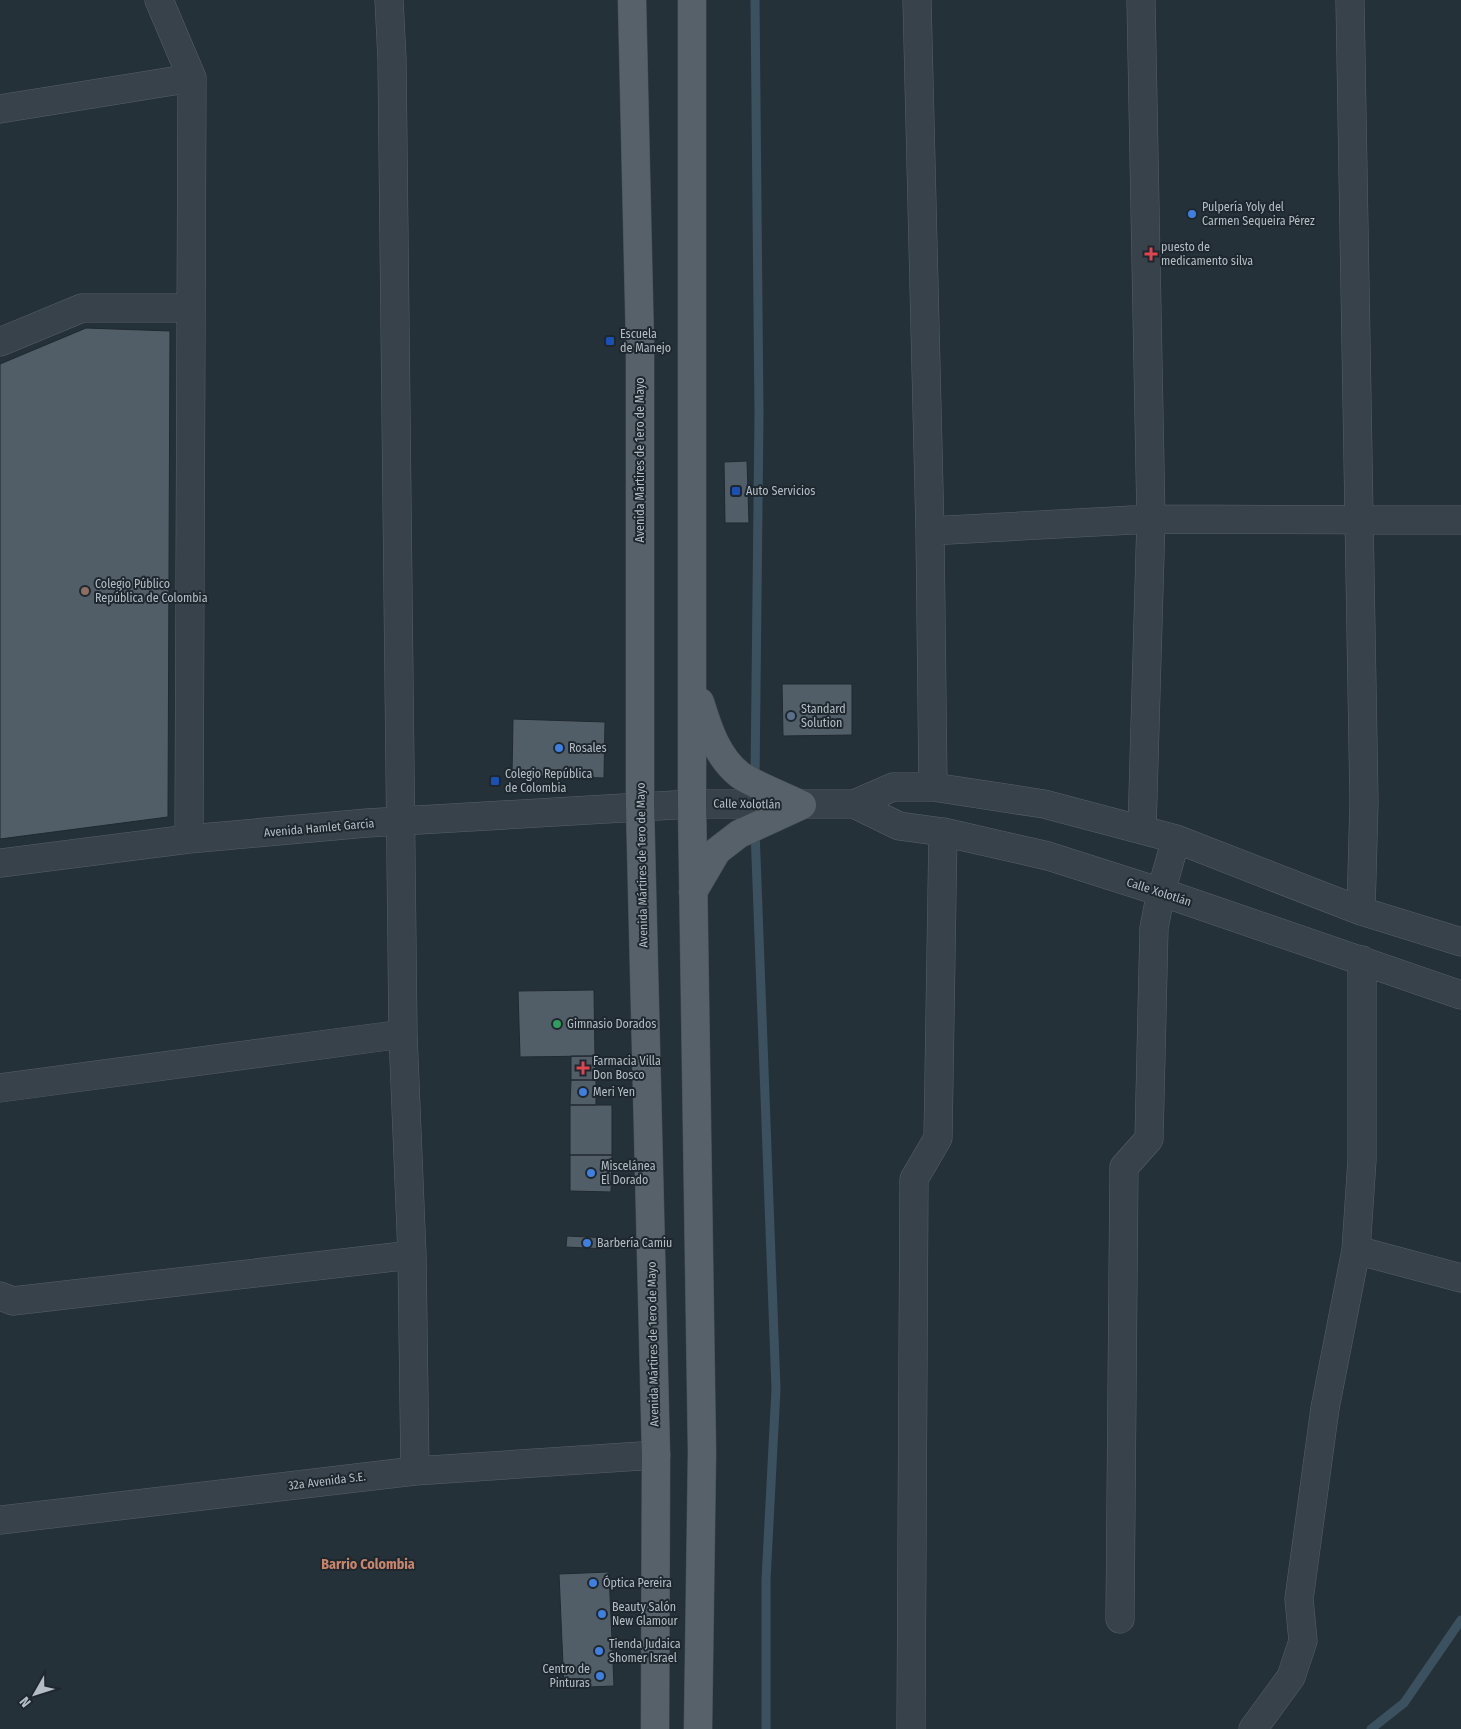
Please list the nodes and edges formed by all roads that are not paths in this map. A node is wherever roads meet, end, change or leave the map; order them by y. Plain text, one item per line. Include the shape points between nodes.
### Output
1 (159, 0) edge
2 (388, 0) edge
3 (632, 0) edge
4 (692, 0) edge
5 (917, 0) edge
6 (1141, 0) edge
7 (1350, 0) edge
8 (192, 78) junction
9 (0, 109) edge
10 (191, 308) junction
11 (0, 342) edge
12 (1151, 519) junction
13 (1461, 520) edge
14 (1360, 521) junction
15 (930, 531) junction
16 (693, 681) junction
17 (933, 787) junction
18 (759, 797) junction
19 (692, 804) junction
20 (854, 804) junction
21 (802, 805) joint
22 (640, 806) junction
23 (402, 821) junction
24 (1142, 830) junction
25 (943, 832) junction
26 (189, 839) junction
27 (1176, 840) junction
28 (0, 863) edge
29 (693, 892) junction
30 (1161, 892) junction
31 (1361, 911) junction
32 (1461, 942) edge
33 (1362, 960) junction
34 (1461, 995) edge
35 (403, 1034) junction
36 (0, 1088) edge
37 (1356, 1250) junction
38 (412, 1255) junction
39 (1461, 1278) edge
40 (0, 1296) edge
41 (656, 1455) junction
42 (416, 1470) junction
43 (0, 1520) edge
44 (1120, 1620) dead end
45 (655, 1729) edge
46 (698, 1729) edge
47 (911, 1729) edge
48 (1253, 1729) edge

1 - 8 street
2 - 23 street via 392,59
3 - 22 main road, Avenida Mártires de 1ero de Mayo via 640,345
4 - 16 main road
5 - 15 street
6 - 12 street
7 - 14 street
8 - 9 street
8 - 10 street
10 - 11 street via 82,308
10 - 26 street
12 - 14 street
12 - 15 street
12 - 24 street
13 - 14 street
14 - 31 street via 1364,802
15 - 17 street
16 - 18 main road via 719,751
16 - 19 main road
17 - 20 street, Calle Xolotlán via 893,787
17 - 24 street, Calle Xolotlán via 1044,804
18 - 19 street, Calle Xolotlán via 736,804
18 - 21 main road
18 - 29 main road via 739,834 717,851
19 - 22 street, Calle Xolotlán
19 - 29 main road
20 - 21 street, Calle Xolotlán
20 - 25 street, Calle Xolotlán via 899,826
22 - 23 street, Avenida Hamlet García
22 - 41 main road, Avenida Mártires de 1ero de Mayo
23 - 26 street, Avenida Hamlet García
23 - 35 street
24 - 27 street, Calle Xolotlán
25 - 30 street, Calle Xolotlán via 1048,856
25 - 47 street via 938,1138 914,1179
26 - 28 street, Avenida Hamlet García
27 - 30 street
27 - 31 street, Calle Xolotlán
29 - 46 main road via 702,1452
30 - 33 street, Calle Xolotlán
30 - 44 street via 1154,928 1149,1139 1124,1167
31 - 32 street, Calle Xolotlán
33 - 34 street, Calle Xolotlán
33 - 37 street via 1362,1160
35 - 36 street
35 - 38 street
37 - 39 street
37 - 48 street via 1326,1408 1302,1580 1303,1641 1291,1678
38 - 40 street via 13,1301
38 - 42 street
41 - 42 street, 32a Avenida S.E.
41 - 45 main road, Avenida Mártires de 1ero de Mayo
42 - 43 street, 32a Avenida S.E.

